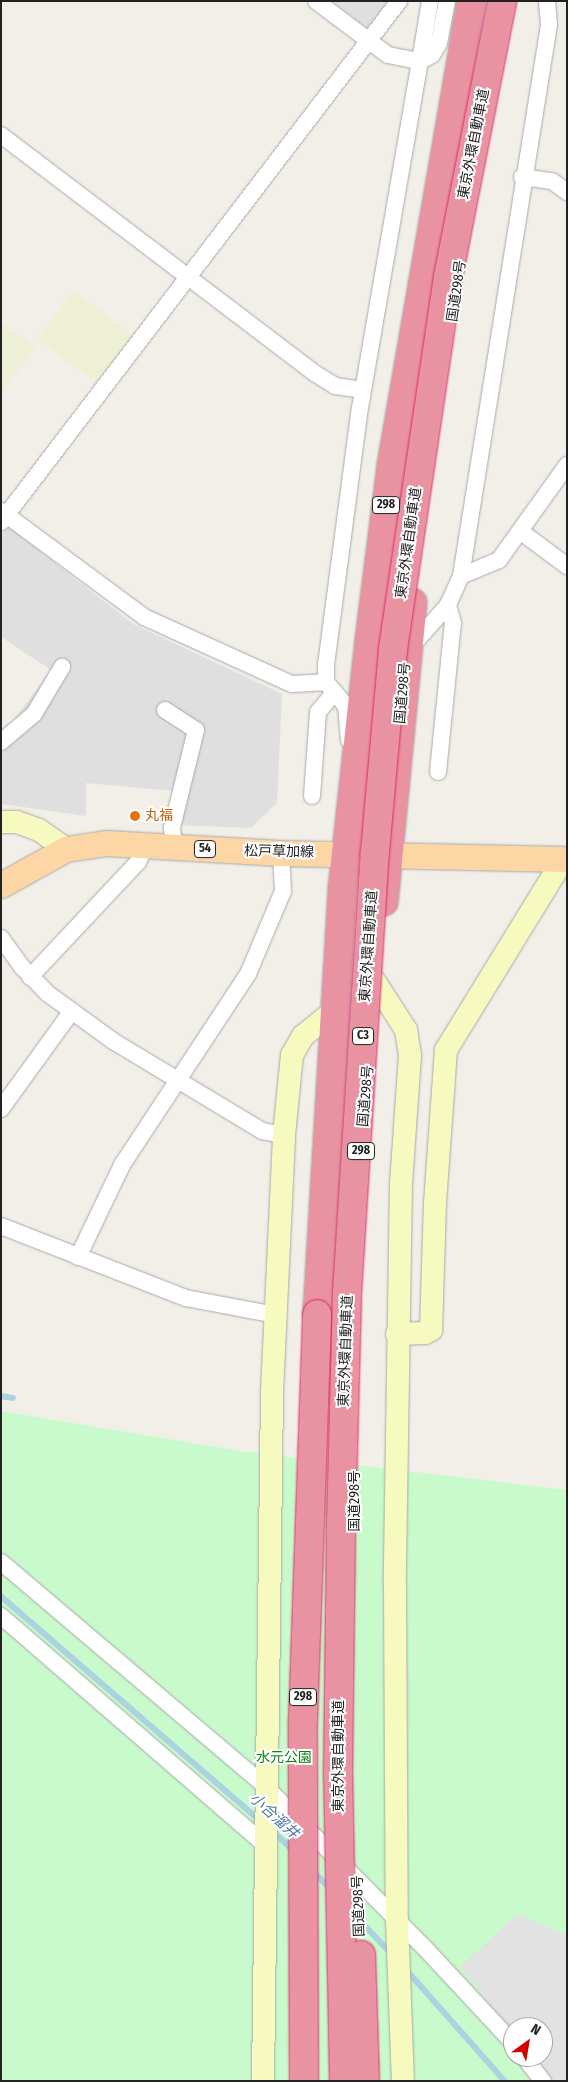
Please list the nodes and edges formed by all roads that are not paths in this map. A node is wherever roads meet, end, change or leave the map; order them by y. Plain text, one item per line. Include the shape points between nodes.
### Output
1 (316, 1) edge
2 (399, 1) edge
3 (430, 1) edge
4 (447, 1) edge
5 (471, 1) edge
6 (486, 1) edge
7 (502, 1) edge
8 (512, 1) edge
9 (547, 1) edge
10 (368, 41) junction
11 (420, 61) junction
12 (1, 135) edge
13 (522, 177) junction
14 (567, 192) edge
15 (189, 278) junction
16 (363, 390) junction
17 (567, 465) edge
18 (4, 516) edge
19 (520, 531) junction
20 (567, 566) edge
21 (461, 576) junction
22 (448, 606) junction
23 (407, 652) junction
24 (62, 667) dead end
25 (330, 687) junction
26 (165, 710) dead end
27 (1, 742) edge
28 (355, 770) junction
29 (438, 772) dead end
30 (312, 796) dead end
31 (1, 822) edge
32 (146, 846) junction
33 (174, 848) junction
34 (66, 849) junction
35 (281, 853) junction
36 (346, 854) junction
37 (389, 854) junction
38 (566, 859) edge
39 (1, 885) edge
40 (1, 938) edge
41 (30, 977) junction
42 (375, 982) junction
43 (72, 1011) junction
44 (334, 1012) junction
45 (178, 1082) junction
46 (1, 1109) edge
47 (284, 1135) junction
48 (1, 1226) edge
49 (78, 1256) junction
50 (276, 1315) junction
51 (397, 1334) junction
52 (1, 1562) edge
53 (1, 1616) edge
54 (266, 1787) junction
55 (264, 1841) junction
56 (397, 1920) junction
57 (503, 2032) edge
58 (532, 2067) edge
59 (263, 2081) edge
60 (304, 2081) edge
61 (328, 2081) edge
62 (344, 2081) edge
63 (365, 2081) edge
64 (403, 2081) edge
65 (543, 2081) edge

1 - 10 street
2 - 10 street
3 - 11 street
4 - 11 street via 439,43 432,55
5 - 28 highway, 298 via 391,466
6 - 61 highway, 東京外環自動車道 / C3 via 434,277 381,649 357,863 335,1271 325,1755
7 - 62 highway, 東京外環自動車道 / C3, bridge via 446,286 393,649 375,852 347,1293 341,1526 338,1775
8 - 23 highway, 国道298号 / 298 via 462,258
9 - 13 street via 549,25
10 - 11 street via 388,55
10 - 15 street
11 - 16 street
12 - 15 street
13 - 14 street via 552,181
13 - 21 street
15 - 16 street via 316,374 335,386
15 - 18 street
16 - 25 street
17 - 19 street
18 - 25 street via 144,617 292,684
19 - 20 street
19 - 21 street via 498,560
21 - 22 street
22 - 23 street
22 - 29 street via 453,623
23 - 37 highway, 国道298号 / 298
24 - 27 street via 34,714
25 - 28 street via 346,706
25 - 30 street via 318,712
26 - 33 street via 196,730 172,828
28 - 36 highway, 298
31 - 34 street via 17,822 39,830
32 - 33 main road, 松戸草加線 / 54
32 - 34 main road, 松戸草加線 / 54 via 106,843
32 - 41 street via 132,869
33 - 35 main road, 松戸草加線 / 54
34 - 39 main road, 松戸草加線 / 54
35 - 36 main road, 松戸草加線 / 54
35 - 45 street via 283,891 248,974
36 - 37 main road, 松戸草加線 / 54
36 - 44 highway, 298
37 - 38 main road, 松戸草加線 / 54
37 - 42 highway, 国道298号 / 298
38 - 51 street via 446,1050 435,1203 431,1330
40 - 41 street
41 - 43 street
42 - 51 street via 406,1030 410,1055 401,1183
42 - 63 highway, 国道298号 / 298, bridge via 360,1173 358,1321 356,1800
43 - 45 street
43 - 46 street
44 - 47 street via 303,1036 292,1055
44 - 60 highway, 298, bridge via 317,1314 302,1720
45 - 47 street via 262,1131
45 - 49 street via 122,1165
47 - 50 street
48 - 49 street
49 - 50 street via 186,1298
50 - 54 street
51 - 56 street
52 - 54 street
53 - 55 street
54 - 55 street
54 - 56 street
55 - 59 street
56 - 57 street
56 - 64 street
58 - 65 street

